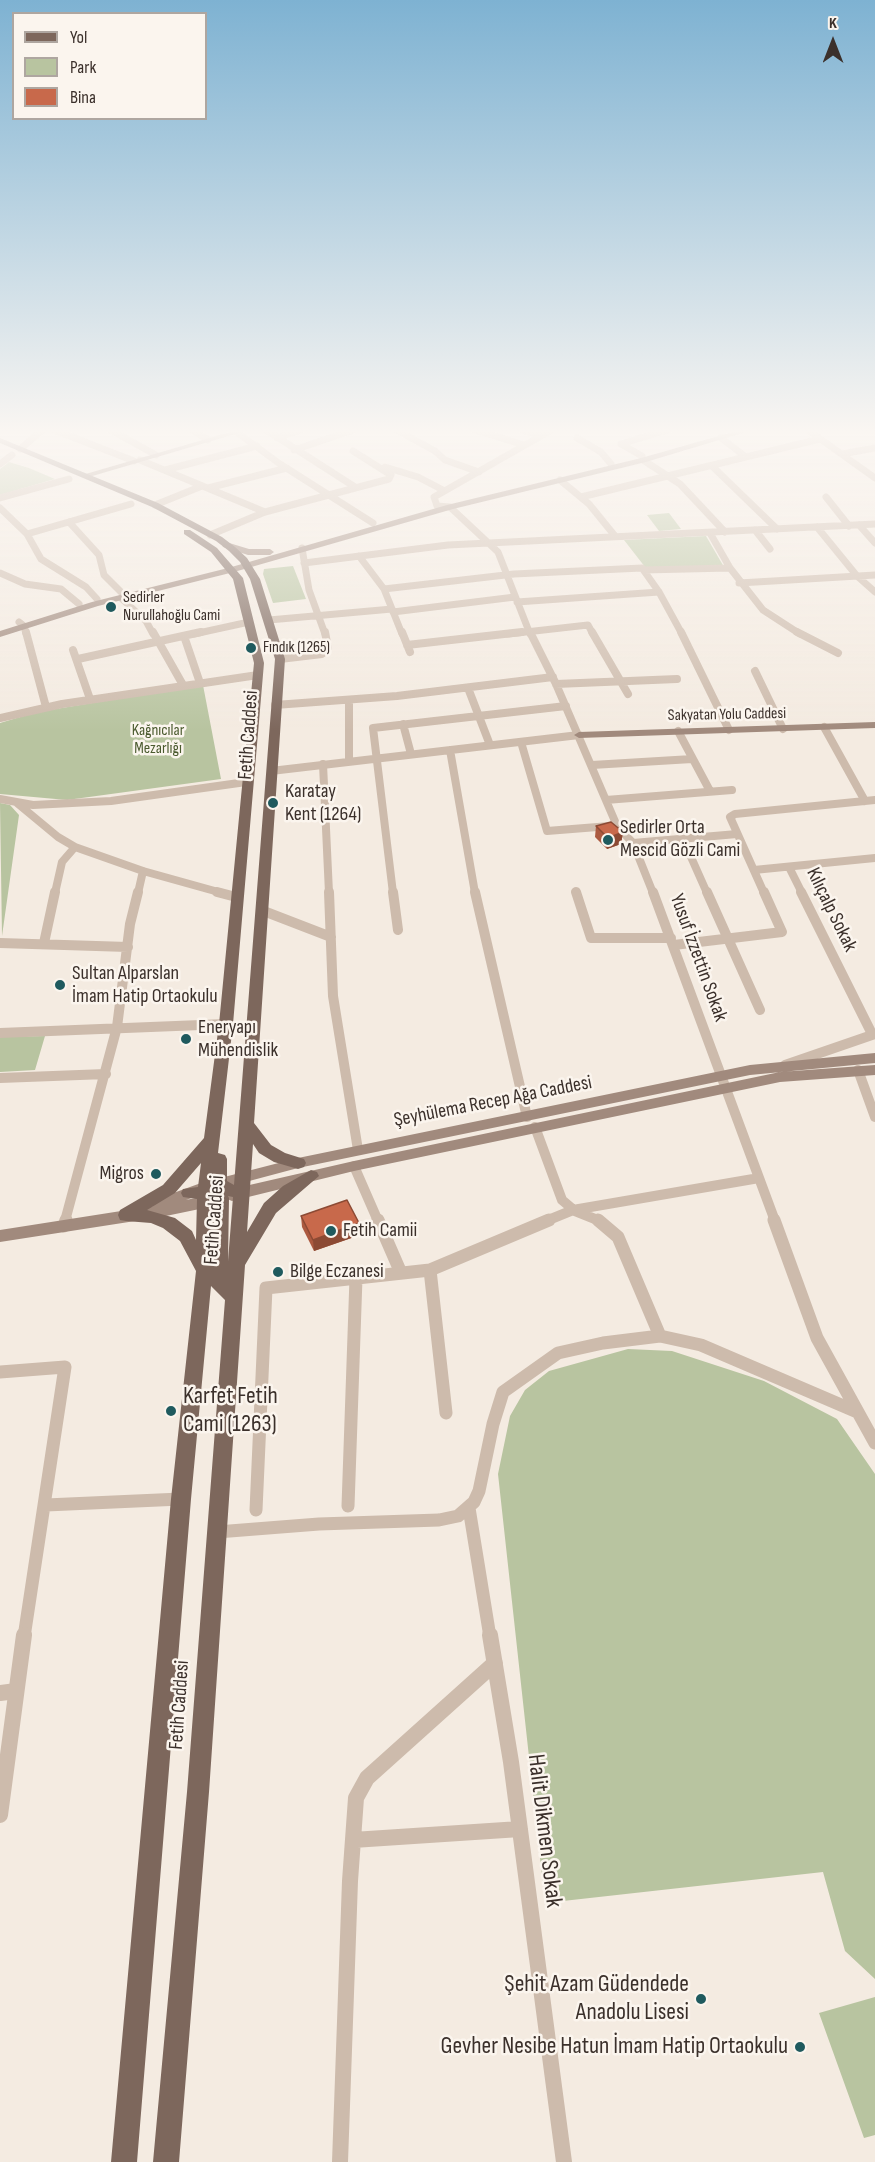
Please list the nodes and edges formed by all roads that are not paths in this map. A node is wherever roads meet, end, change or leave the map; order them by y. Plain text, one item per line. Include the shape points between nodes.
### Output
1 (22, 529) edge
2 (45, 529) edge
3 (75, 529) edge
4 (181, 529) edge
5 (199, 529) edge
6 (225, 529) edge
7 (354, 529) edge
8 (371, 529) edge
9 (474, 529) edge
10 (609, 529) edge
11 (722, 529) edge
12 (777, 529) edge
13 (819, 529) edge
14 (862, 529) edge
15 (755, 531) junction
16 (710, 532) junction
17 (725, 532) junction
18 (27, 534) junction
19 (210, 535) junction
20 (615, 536) junction
21 (489, 542) junction
22 (875, 543) edge
23 (226, 545) junction
24 (302, 548) junction
25 (770, 549) dead end
26 (268, 555) junction
27 (359, 556) junction
28 (245, 562) junction
29 (304, 563) junction
30 (230, 568) junction
31 (730, 568) junction
32 (644, 570) junction
33 (0, 573) edge
34 (506, 575) junction
35 (875, 575) edge
36 (856, 576) junction
37 (739, 582) junction
38 (257, 584) junction
39 (384, 589) junction
40 (659, 592) junction
41 (875, 592) edge
42 (121, 595) junction
43 (97, 598) junction
44 (516, 600) junction
45 (79, 604) junction
46 (393, 611) junction
47 (317, 616) junction
48 (269, 620) junction
49 (249, 622) junction
50 (22, 624) junction
51 (0, 628) edge
52 (530, 631) junction
53 (0, 634) edge
54 (184, 636) junction
55 (156, 643) junction
56 (73, 650) dead end
57 (838, 653) dead end
58 (280, 658) junction
59 (78, 659) junction
60 (755, 671) dead end
61 (258, 675) junction
62 (677, 679) dead end
63 (555, 680) junction
64 (623, 681) junction
65 (200, 683) junction
66 (183, 685) junction
67 (468, 688) junction
68 (628, 694) dead end
69 (90, 699) junction
70 (349, 700) junction
71 (275, 705) junction
72 (566, 706) junction
73 (46, 707) junction
74 (478, 716) junction
75 (0, 718) edge
76 (403, 724) junction
77 (875, 725) edge
78 (824, 727) junction
79 (783, 729) junction
80 (729, 730) junction
81 (678, 731) junction
82 (579, 735) junction
83 (521, 742) junction
84 (490, 745) junction
85 (450, 750) junction
86 (411, 754) junction
87 (377, 758) junction
88 (692, 759) junction
89 (349, 761) junction
90 (323, 765) junction
91 (592, 765) junction
92 (271, 771) junction
93 (246, 782) junction
94 (732, 790) dead end
95 (710, 791) junction
96 (0, 799) edge
97 (606, 800) junction
98 (870, 801) edge
99 (17, 803) junction
100 (617, 826) junction
101 (737, 834) junction
102 (683, 839) junction
103 (633, 843) junction
104 (75, 846) junction
105 (875, 858) edge
106 (789, 867) junction
107 (754, 870) junction
108 (143, 871) junction
109 (576, 892) dead end
110 (236, 897) junction
111 (261, 910) junction
112 (398, 930) dead end
113 (331, 937) junction
114 (728, 939) junction
115 (672, 941) junction
116 (0, 943) edge
117 (44, 943) junction
118 (128, 947) junction
119 (760, 1010) dead end
120 (226, 1024) junction
121 (117, 1027) junction
122 (0, 1033) edge
123 (874, 1034) edge
124 (875, 1058) edge
125 (785, 1065) junction
126 (858, 1070) junction
127 (875, 1070) edge
128 (106, 1074) junction
129 (0, 1078) edge
130 (722, 1082) junction
131 (218, 1096) junction
132 (875, 1117) edge
133 (531, 1122) junction
134 (246, 1123) junction
135 (212, 1139) junction
136 (358, 1150) junction
137 (298, 1163) junction
138 (354, 1166) junction
139 (311, 1176) junction
140 (759, 1178) junction
141 (242, 1185) junction
142 (208, 1193) junction
143 (573, 1210) junction
144 (126, 1215) junction
145 (64, 1226) junction
146 (0, 1236) edge
147 (236, 1266) junction
148 (430, 1270) junction
149 (400, 1273) junction
150 (204, 1274) junction
151 (356, 1278) junction
152 (234, 1298) junction
153 (660, 1336) junction
154 (0, 1372) edge
155 (855, 1411) junction
156 (446, 1413) dead end
157 (875, 1443) edge
158 (181, 1499) junction
159 (46, 1505) junction
160 (348, 1506) dead end
161 (469, 1508) junction
162 (256, 1510) dead end
163 (217, 1532) junction
164 (495, 1663) junction
165 (16, 1691) junction
166 (0, 1693) edge
167 (0, 1815) edge
168 (520, 1829) junction
169 (353, 1840) junction
170 (124, 2162) edge
171 (166, 2162) edge
172 (340, 2162) edge
173 (564, 2162) edge

1 - 18 street
2 - 18 street
3 - 42 street via 99,555 104,575
4 - 30 main road, Fetih Caddesi via 214,550
5 - 19 main road, Fetih Caddesi
6 - 19 street
7 - 26 main road
8 - 24 main road
9 - 21 street, Yusuf İzzettin Sokak
10 - 20 street
11 - 17 street
12 - 15 street
13 - 36 street
14 - 22 street
15 - 17 street
15 - 25 street
16 - 17 street
16 - 20 street
16 - 31 street
18 - 43 street via 41,559
19 - 23 main road, Fetih Caddesi
20 - 21 street
21 - 27 street
21 - 34 street, Yusuf İzzettin Sokak via 498,552
23 - 26 main road
23 - 28 main road, Fetih Caddesi
24 - 26 main road
24 - 29 street
26 - 28 main road
26 - 38 main road
27 - 29 street
27 - 39 street
28 - 30 main road
28 - 38 main road, Fetih Caddesi
29 - 47 street
30 - 42 main road
30 - 49 main road, Fetih Caddesi via 238,578
31 - 32 street
31 - 37 street
32 - 34 street
32 - 40 street
33 - 45 street via 25,584 61,589
34 - 39 street
34 - 44 street, Yusuf İzzettin Sokak
35 - 36 street
36 - 37 street
36 - 41 street
37 - 57 street via 786,627
38 - 48 main road, Fetih Caddesi
39 - 46 street
40 - 44 street
40 - 80 street
42 - 43 main road
42 - 50 main road
42 - 55 street via 146,621
43 - 45 main road
44 - 46 street
44 - 52 street, Yusuf İzzettin Sokak
45 - 50 main road
46 - 47 street
46 - 52 street via 409,648
47 - 48 street
47 - 58 street via 328,648 322,654
48 - 58 main road, Fetih Caddesi
49 - 54 street
49 - 61 main road, Fetih Caddesi
50 - 51 main road
50 - 53 main road
50 - 73 street
52 - 63 street, Yusuf İzzettin Sokak
52 - 64 street via 588,625
54 - 55 street
54 - 65 street
55 - 59 street
55 - 66 street
56 - 59 street
58 - 71 main road, Fetih Caddesi
59 - 69 street
60 - 79 street
61 - 65 street
61 - 93 main road, Fetih Caddesi
62 - 64 street
63 - 64 street
63 - 67 street
63 - 72 street, Yusuf İzzettin Sokak
64 - 68 street
65 - 66 street
66 - 69 street
67 - 70 street
67 - 74 street
69 - 73 street
70 - 71 street
70 - 89 street
71 - 92 main road, Fetih Caddesi
72 - 74 street
72 - 82 street, Yusuf İzzettin Sokak
73 - 75 street
74 - 76 street
74 - 84 street
76 - 86 street
76 - 87 street via 373,728
77 - 78 main road, Sakyatan Yolu Caddesi
78 - 79 main road, Sakyatan Yolu Caddesi
78 - 98 street
79 - 80 main road, Sakyatan Yolu Caddesi
80 - 81 main road, Sakyatan Yolu Caddesi
81 - 82 main road, Sakyatan Yolu Caddesi
81 - 88 street
82 - 83 street
82 - 91 street, Yusuf İzzettin Sokak
83 - 84 street
83 - 100 street via 547,831
84 - 85 street
85 - 86 street
85 - 133 street via 481,925
86 - 87 street
87 - 89 street
87 - 112 street
88 - 91 street
88 - 95 street
89 - 90 street
90 - 92 street
90 - 113 street
91 - 97 street, Yusuf İzzettin Sokak
92 - 111 main road, Fetih Caddesi
93 - 99 street via 111,801
93 - 110 main road, Fetih Caddesi
94 - 95 street
95 - 97 street
96 - 99 street
97 - 100 street, Yusuf İzzettin Sokak
98 - 101 street via 735,814 730,817
99 - 104 street
100 - 103 street, Yusuf İzzettin Sokak
101 - 102 street
101 - 107 street
102 - 103 street
102 - 114 street
103 - 115 street, Yusuf İzzettin Sokak
104 - 108 street
104 - 117 street via 62,862
105 - 106 street
106 - 107 street
106 - 123 street, Kılıçalp Sokak
107 - 114 street via 782,932
108 - 110 street
108 - 118 street
109 - 115 street via 591,938
110 - 120 main road, Fetih Caddesi
111 - 113 street
111 - 134 main road, Fetih Caddesi
113 - 136 street via 333,996
114 - 115 street
114 - 119 street
115 - 130 street, Yusuf İzzettin Sokak
116 - 117 street
117 - 118 street
118 - 121 street
120 - 121 street
120 - 131 main road, Fetih Caddesi
121 - 122 street
121 - 128 street
123 - 125 street
124 - 125 main road, Şeyhülema Recep Ağa Caddesi
125 - 130 main road, Şeyhülema Recep Ağa Caddesi
126 - 127 main road, Şeyhülema Recep Ağa Caddesi
126 - 130 main road, Şeyhülema Recep Ağa Caddesi
126 - 132 street
128 - 129 street
128 - 145 street
130 - 133 main road, Şeyhülema Recep Ağa Caddesi
130 - 140 street, Yusuf İzzettin Sokak
131 - 135 main road, Fetih Caddesi
131 - 142 main road via 221,1116
133 - 136 main road, Şeyhülema Recep Ağa Caddesi
133 - 138 main road, Şeyhülema Recep Ağa Caddesi
133 - 143 street via 562,1200
134 - 137 main road via 265,1149
134 - 141 main road, Fetih Caddesi
135 - 142 main road, Fetih Caddesi
135 - 144 main road via 169,1189
136 - 137 main road, Şeyhülema Recep Ağa Caddesi
137 - 141 main road, Şeyhülema Recep Ağa Caddesi
138 - 139 main road, Şeyhülema Recep Ağa Caddesi
138 - 149 street
139 - 141 main road, Şeyhülema Recep Ağa Caddesi
139 - 147 main road via 270,1208
140 - 143 street
140 - 155 street, Yusuf İzzettin Sokak via 817,1338
141 - 142 main road
141 - 147 main road, Fetih Caddesi
142 - 144 main road
142 - 150 main road, Fetih Caddesi
142 - 152 main road via 219,1284
143 - 148 street
143 - 153 street via 597,1219 618,1237
144 - 145 main road
144 - 150 main road via 170,1223 186,1236
145 - 146 main road
147 - 152 main road, Fetih Caddesi
148 - 149 street
148 - 156 street
149 - 151 street
150 - 158 main road, Fetih Caddesi
151 - 160 street
151 - 162 street via 266,1288
152 - 163 main road, Fetih Caddesi
153 - 155 street via 701,1345
153 - 161 street via 558,1353 503,1392 479,1491
154 - 159 street via 65,1367
155 - 157 street, Yusuf İzzettin Sokak
158 - 159 street
158 - 170 main road, Fetih Caddesi
159 - 165 street
161 - 163 street via 458,1516 439,1520
161 - 164 street, Halit Dikmen Sokak
163 - 171 main road, Fetih Caddesi
164 - 168 street, Halit Dikmen Sokak
164 - 169 street via 367,1778 356,1798
165 - 166 street
165 - 167 street
168 - 169 street
168 - 173 street, Halit Dikmen Sokak
169 - 172 street

